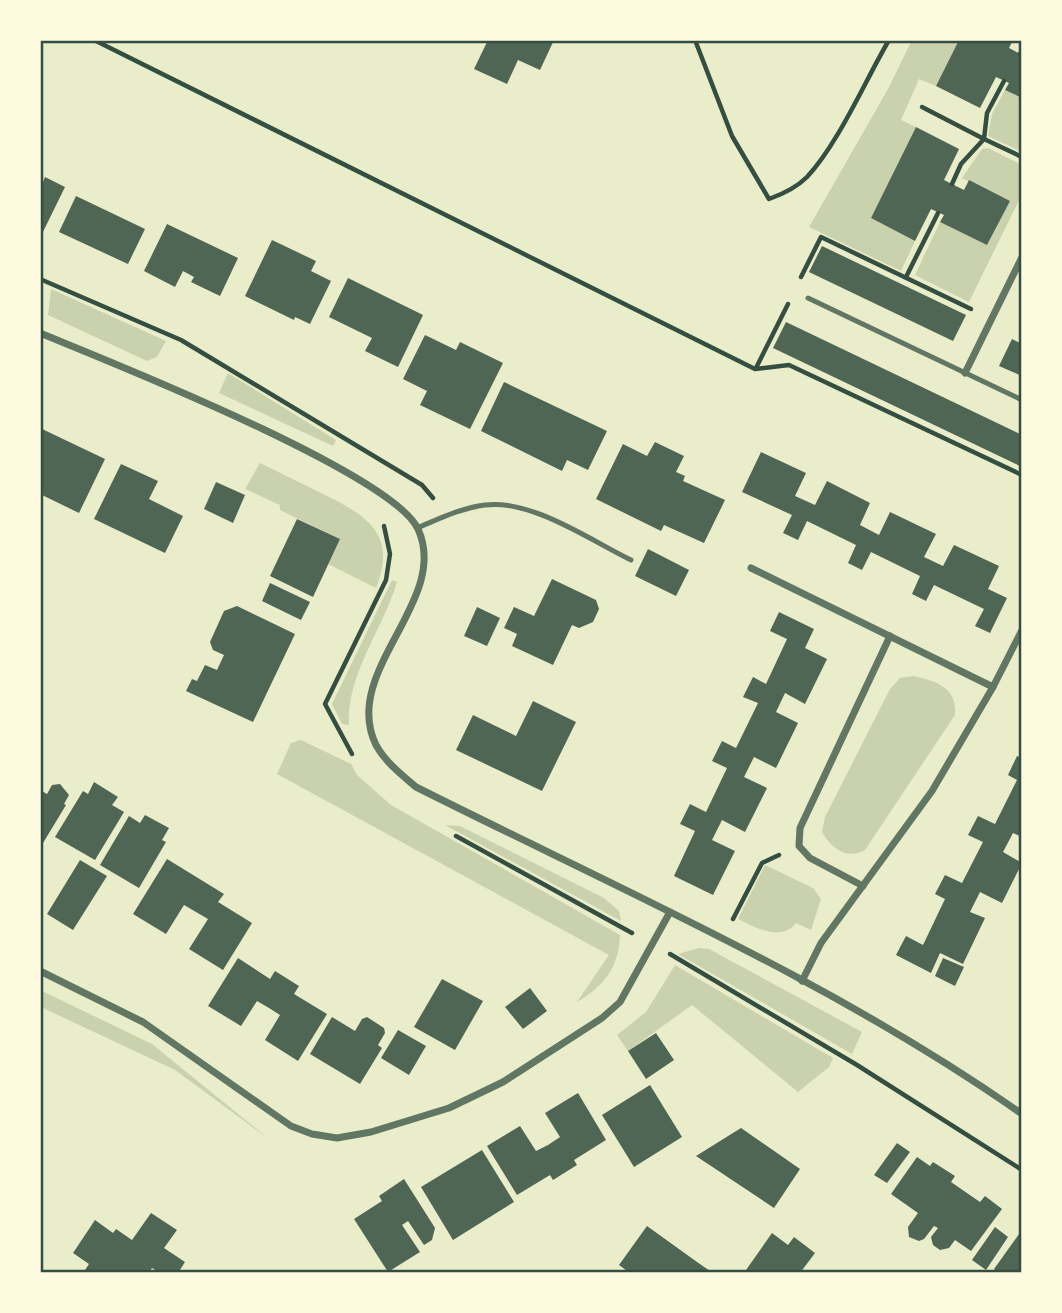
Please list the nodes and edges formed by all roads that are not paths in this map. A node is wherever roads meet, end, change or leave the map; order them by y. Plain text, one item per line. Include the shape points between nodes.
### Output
1 (1022, 257) edge
2 (808, 298) dead end
3 (40, 333) edge
4 (965, 373) junction
5 (1022, 400) edge
6 (417, 528) junction
7 (631, 560) dead end
8 (751, 568) dead end
9 (1022, 630) edge
10 (890, 636) junction
11 (993, 687) junction
12 (863, 886) junction
13 (670, 912) junction
14 (40, 971) edge
15 (802, 981) junction
16 (1022, 1114) edge

1 - 4 street
2 - 4 lane
3 - 6 street via 145,375 374,487 397,503
4 - 5 lane
6 - 7 lane via 466,509 504,505 530,510
6 - 13 street via 423,575 375,680 370,722 376,744 416,787
8 - 10 street
9 - 11 street
10 - 11 street
10 - 12 street via 800,828 799,846 810,858
11 - 12 street via 932,791
12 - 15 street via 821,943
13 - 14 street via 634,981 602,1018 503,1082 449,1108 337,1138 291,1126 143,1022
13 - 15 street
15 - 16 street via 881,1023

